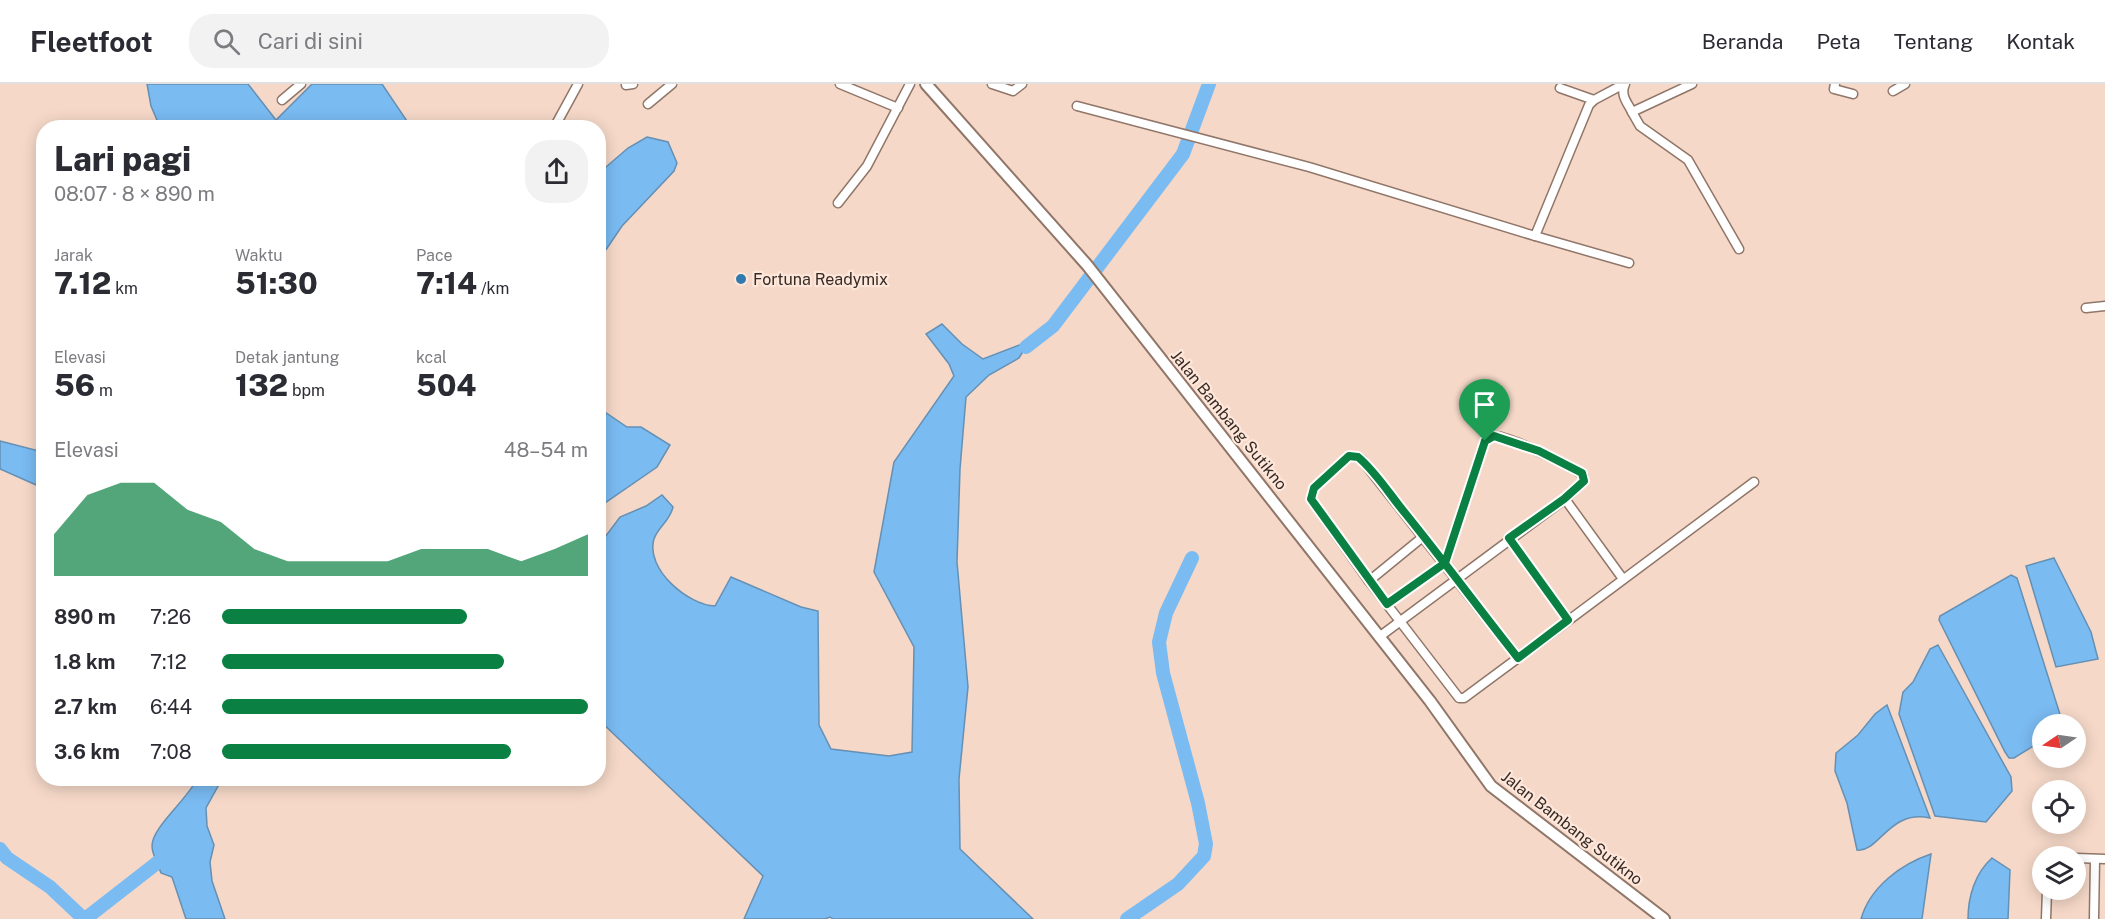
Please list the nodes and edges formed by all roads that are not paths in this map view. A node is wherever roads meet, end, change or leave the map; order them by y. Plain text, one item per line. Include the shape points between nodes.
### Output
1 (301, 84) edge
2 (578, 84) edge
3 (672, 84) edge
4 (840, 84) edge
5 (909, 84) edge
6 (926, 84) edge
7 (992, 84) edge
8 (1022, 84) edge
9 (1624, 84) edge
10 (1692, 84) edge
11 (1835, 84) edge
12 (1905, 84) edge
13 (1560, 88) dead end
14 (1893, 91) dead end
15 (1852, 94) dead end
16 (282, 100) dead end
17 (1594, 100) junction
18 (648, 104) dead end
19 (1077, 106) dead end
20 (898, 108) junction
21 (1632, 112) junction
22 (558, 120) edge
23 (838, 203) dead end
24 (1535, 236) junction
25 (1739, 249) dead end
26 (1629, 263) dead end
27 (2105, 306) edge
28 (2086, 308) dead end
29 (1754, 482) dead end
30 (1564, 499) junction
31 (1424, 536) junction
32 (1509, 538) junction
33 (1445, 563) junction
34 (1623, 579) junction
35 (1369, 581) junction
36 (1457, 581) junction
37 (1387, 604) junction
38 (1568, 620) junction
39 (1400, 622) junction
40 (1379, 637) junction
41 (1518, 658) junction
42 (2086, 859) edge
43 (2095, 859) junction
44 (2105, 859) edge
45 (2047, 900) edge
46 (1664, 919) edge
47 (2046, 919) edge
48 (2094, 919) edge

1 - 16 street
2 - 22 street
3 - 18 street
4 - 20 street
5 - 20 street
6 - 40 street, Jalan Bambang Sutikno via 1087,265
7 - 8 street via 1013,91
9 - 17 street
9 - 21 street via 1624,98
10 - 21 street
11 - 15 street via 1838,91
12 - 14 street
13 - 17 street
17 - 24 street
19 - 24 street via 1309,167
20 - 23 street via 867,166
21 - 25 street via 1640,126 1688,160
24 - 26 street
27 - 28 street
29 - 34 street
30 - 32 street
30 - 33 street via 1584,481 1582,473 1539,451 1500,437 1490,438 1485,441
30 - 34 street
31 - 33 street
31 - 35 street
31 - 35 street via 1362,460 1349,456 1314,488 1311,499
32 - 36 street
32 - 38 street
33 - 36 street
33 - 37 street
34 - 38 street
35 - 37 street
36 - 39 street
36 - 41 street
37 - 39 street
38 - 41 street
39 - 40 street
39 - 41 street via 1461,699
40 - 46 street, Jalan Bambang Sutikno via 1501,796
42 - 43 street
43 - 44 street
43 - 48 street
45 - 47 street

